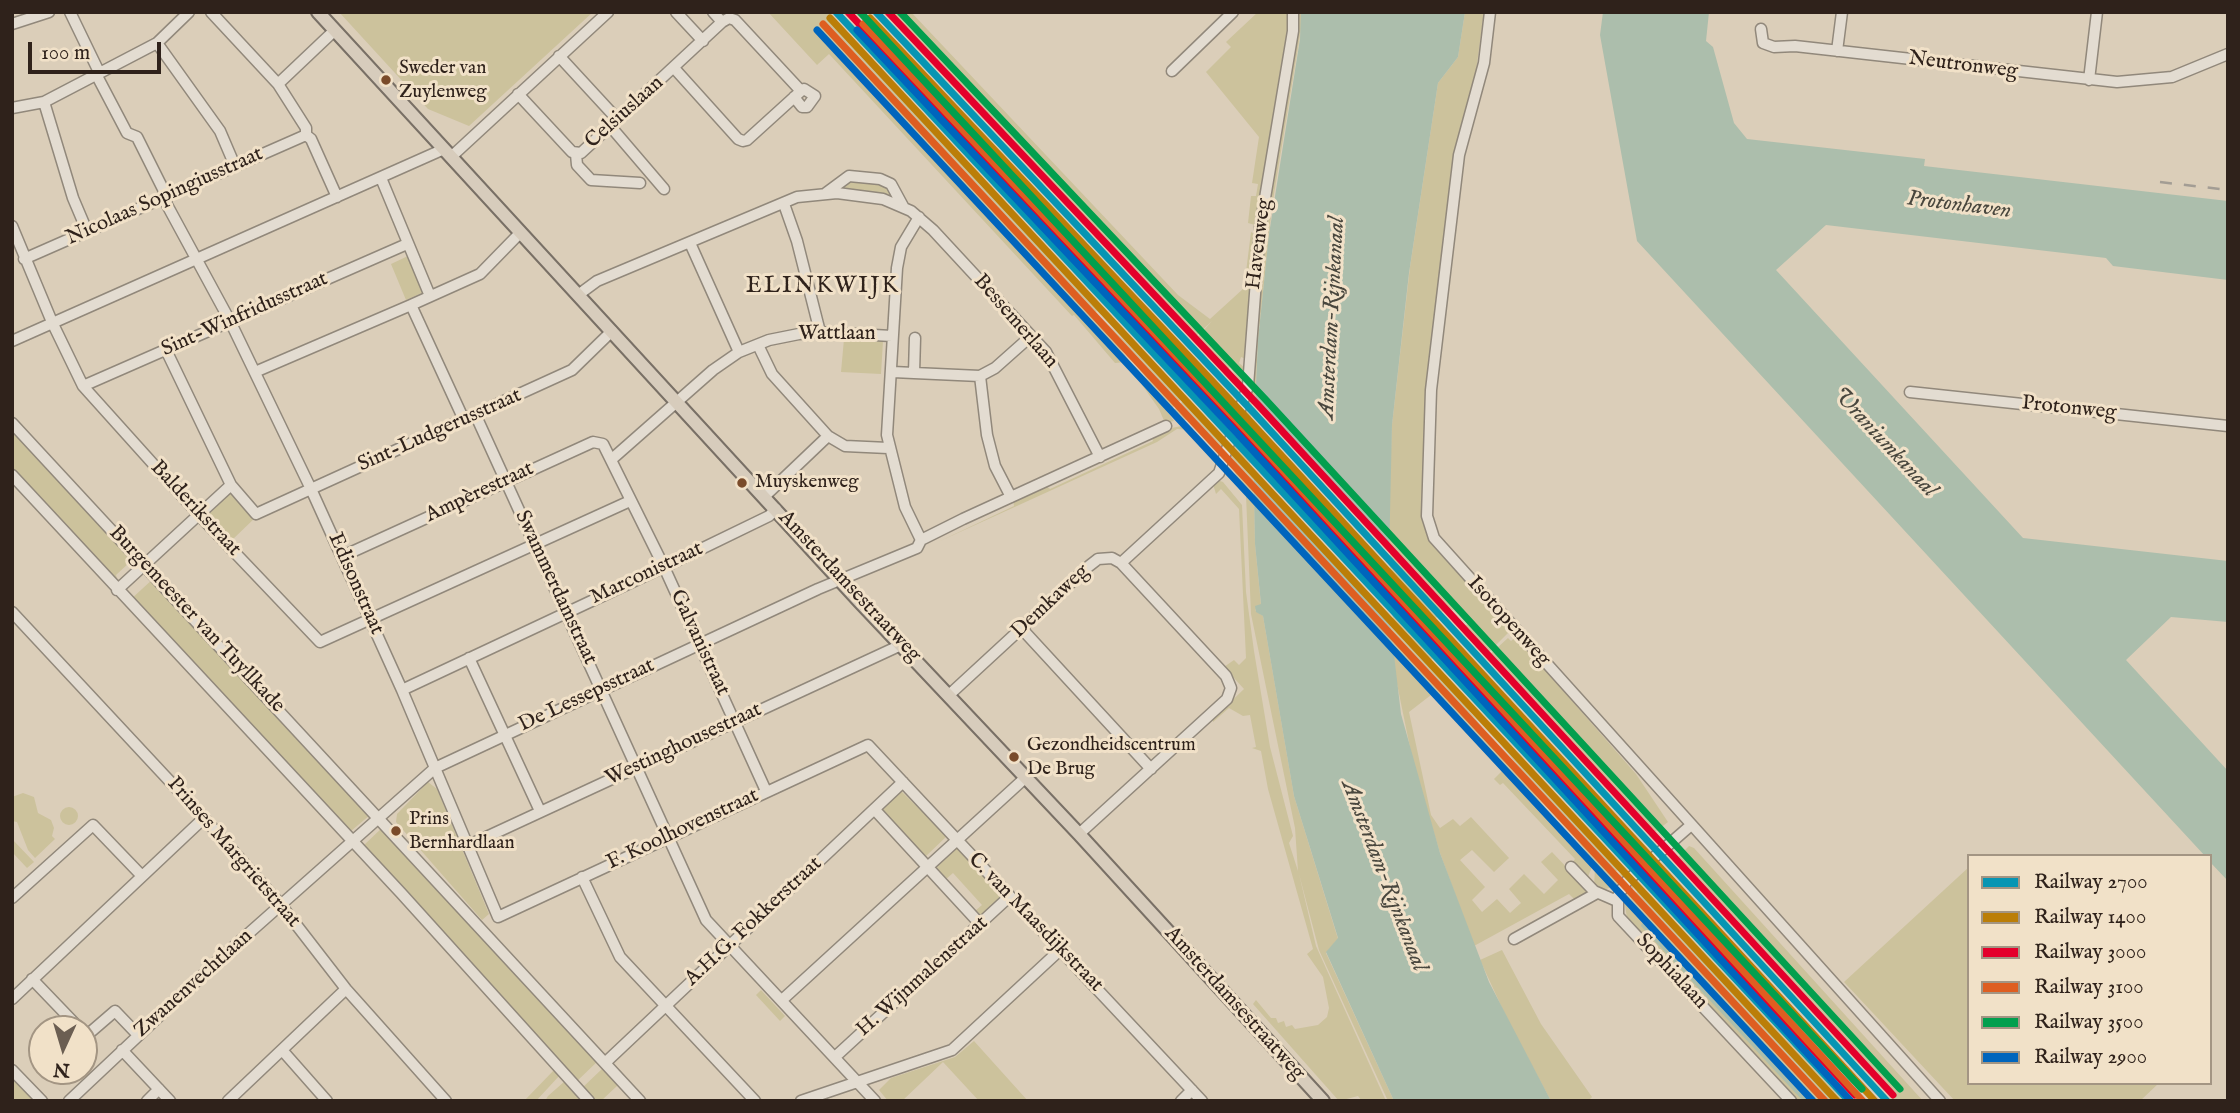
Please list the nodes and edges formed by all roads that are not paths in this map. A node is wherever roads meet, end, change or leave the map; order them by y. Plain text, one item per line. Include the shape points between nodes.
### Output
1 (49, 12) edge
2 (70, 12) edge
3 (189, 12) edge
4 (211, 12) edge
5 (318, 12) edge
6 (608, 12) edge
7 (676, 12) edge
8 (713, 12) edge
9 (1233, 12) edge
10 (1293, 12) edge
11 (1490, 12) edge
12 (1842, 12) edge
13 (2097, 12) edge
14 (722, 22) junction
15 (12, 24) edge
16 (1761, 29) dead end
17 (335, 30) junction
18 (703, 41) junction
19 (157, 43) junction
20 (1838, 51) junction
21 (2228, 54) edge
22 (559, 56) junction
23 (674, 68) junction
24 (1172, 71) dead end
25 (98, 73) junction
26 (2089, 80) junction
27 (278, 83) junction
28 (518, 94) junction
29 (44, 102) junction
30 (12, 108) edge
31 (614, 123) junction
32 (306, 135) junction
33 (448, 153) junction
34 (576, 154) junction
35 (235, 166) junction
36 (381, 178) junction
37 (640, 183) dead end
38 (664, 189) dead end
39 (825, 193) junction
40 (167, 197) junction
41 (337, 197) junction
42 (784, 204) junction
43 (904, 208) junction
44 (919, 217) junction
45 (12, 226) edge
46 (87, 231) junction
47 (520, 233) junction
48 (690, 243) junction
49 (407, 244) junction
50 (24, 260) junction
51 (195, 260) junction
52 (578, 295) junction
53 (430, 296) junction
54 (411, 305) junction
55 (230, 321) junction
56 (52, 322) junction
57 (612, 331) junction
58 (820, 332) junction
59 (892, 335) junction
60 (1031, 337) junction
61 (915, 338) dead end
62 (12, 341) edge
63 (758, 345) junction
64 (166, 350) junction
65 (739, 352) junction
66 (893, 372) junction
67 (256, 373) junction
68 (914, 373) junction
69 (980, 376) junction
70 (83, 386) junction
71 (1910, 392) dead end
72 (677, 402) junction
73 (476, 416) junction
74 (464, 420) junction
75 (12, 423) edge
76 (1166, 426) dead end
77 (2228, 426) edge
78 (828, 436) junction
79 (888, 448) junction
80 (1100, 457) junction
81 (612, 459) junction
82 (1219, 473) joint
83 (12, 475) edge
84 (506, 481) junction
85 (231, 485) junction
86 (311, 489) junction
87 (765, 496) junction
88 (1011, 497) junction
89 (630, 501) junction
90 (776, 509) junction
91 (199, 515) junction
92 (921, 540) junction
93 (534, 543) junction
94 (343, 556) junction
95 (144, 564) junction
96 (1121, 564) junction
97 (664, 567) junction
98 (840, 579) junction
99 (117, 590) junction
100 (12, 612) edge
101 (566, 612) junction
102 (369, 617) junction
103 (1022, 629) junction
104 (699, 644) junction
105 (901, 645) junction
106 (469, 658) junction
107 (602, 689) junction
108 (402, 690) junction
109 (949, 695) junction
110 (735, 722) junction
111 (505, 734) junction
112 (868, 746) joint
113 (638, 766) junction
114 (435, 768) junction
115 (1151, 769) junction
116 (1025, 778) junction
117 (904, 782) junction
118 (766, 791) junction
119 (875, 810) junction
120 (540, 811) junction
121 (380, 817) junction
122 (205, 818) junction
123 (1690, 826) junction
124 (1079, 834) junction
125 (669, 836) junction
126 (955, 839) junction
127 (352, 843) junction
128 (467, 846) junction
129 (926, 865) junction
130 (1571, 867) dead end
131 (142, 876) junction
132 (582, 877) junction
133 (14, 893) edge
134 (1597, 893) junction
135 (1009, 897) junction
136 (1617, 901) junction
137 (281, 905) junction
138 (498, 917) joint
139 (981, 925) junction
140 (1514, 939) dead end
141 (730, 945) junction
142 (1060, 950) junction
143 (32, 979) junction
144 (346, 989) junction
145 (12, 999) edge
146 (782, 1000) junction
147 (665, 1005) junction
148 (67, 1015) edge
149 (98, 1026) edge
150 (138, 1035) junction
151 (122, 1050) junction
152 (282, 1050) junction
153 (835, 1057) junction
154 (606, 1062) junction
155 (12, 1070) edge
156 (856, 1081) junction
157 (159, 1089) junction
158 (1192, 1090) junction
159 (168, 1100) edge
160 (42, 1101) edge
161 (69, 1101) edge
162 (147, 1101) edge
163 (228, 1101) edge
164 (327, 1101) edge
165 (446, 1101) edge
166 (589, 1101) edge
167 (640, 1101) edge
168 (755, 1101) edge
169 (801, 1101) edge
170 (875, 1101) edge
171 (1181, 1101) edge
172 (1202, 1101) edge
173 (1323, 1101) edge
174 (1791, 1101) edge
175 (1940, 1101) edge

1 - 15 street
2 - 25 street, Edisonstraat
3 - 19 street
4 - 27 street
5 - 17 main road, Amsterdamsestraatweg
6 - 22 street
7 - 18 street
8 - 14 street
9 - 24 street
10 - 82 street, Havenweg via 1259,228 1248,386
11 - 123 street, Isotopenweg via 1484,63 1459,155 1431,390 1430,530
12 - 20 street
13 - 26 street
14 - 18 street, Celsiuslaan
14 - 23 street via 735,20 797,94 743,141
16 - 20 street, Neutronweg via 1760,37 1769,46
17 - 27 street
17 - 33 main road, Amsterdamsestraatweg
18 - 23 street, Celsiuslaan
19 - 25 street
19 - 35 street via 220,131
20 - 26 street, Neutronweg
21 - 26 street, Neutronweg via 2186,73 2159,79
22 - 28 street
22 - 31 street
23 - 31 street, Celsiuslaan
25 - 29 street
25 - 40 street, Edisonstraat via 127,133 137,137
27 - 32 street
28 - 33 street
28 - 34 street, Celsiuslaan
29 - 30 street
29 - 46 street
31 - 34 street, Celsiuslaan
31 - 38 street
32 - 35 street, Nicolaas Sopingiusstraat
32 - 41 street
33 - 36 street
33 - 47 main road, Amsterdamsestraatweg
34 - 37 street via 577,165 591,180
35 - 40 street, Nicolaas Sopingiusstraat
36 - 41 street
36 - 49 street
39 - 42 street, Bessemerlaan
39 - 43 street, Bessemerlaan via 865,195
39 - 43 street, Bessemerlaan via 849,176 880,179 891,184
40 - 46 street, Nicolaas Sopingiusstraat
40 - 51 street, Edisonstraat
41 - 51 street
42 - 48 street, Bessemerlaan
42 - 58 street
43 - 44 street, Bessemerlaan
44 - 59 street via 901,247
44 - 60 street, Bessemerlaan
45 - 50 street, Balderikstraat
46 - 50 street, Nicolaas Sopingiusstraat
47 - 52 main road, Amsterdamsestraatweg
47 - 53 street via 480,274
48 - 52 street, Bessemerlaan via 597,281
48 - 65 street
49 - 53 street
49 - 55 street, Sint-Winfridusstraat
50 - 56 street, Balderikstraat
51 - 55 street, Edisonstraat
51 - 56 street
52 - 57 main road, Amsterdamsestraatweg
53 - 54 street
54 - 67 street
54 - 74 street
55 - 64 street, Sint-Winfridusstraat
55 - 67 street, Edisonstraat
56 - 62 street
56 - 70 street, Balderikstraat
57 - 72 main road, Amsterdamsestraatweg
57 - 73 street, Sint-Ludgerusstraat via 572,370
58 - 59 street, Wattlaan
58 - 63 street, Wattlaan via 783,336
59 - 66 street
60 - 69 street
60 - 80 street, Bessemerlaan via 1058,369
61 - 68 street
63 - 65 street, Wattlaan
63 - 78 street via 772,374
64 - 70 street, Sint-Winfridusstraat
64 - 85 street
65 - 72 street, Wattlaan
66 - 68 street
66 - 79 street
67 - 86 street, Edisonstraat
68 - 69 street
69 - 88 street via 987,435 995,466
70 - 91 street, Balderikstraat
71 - 77 street, Protonweg
72 - 81 street, Wattlaan
72 - 87 main road, Amsterdamsestraatweg
73 - 74 street, Sint-Ludgerusstraat
73 - 84 street, Swammerdamstraat
74 - 86 street, Sint-Ludgerusstraat
75 - 95 street, Burgemeester van Tuyllkade
76 - 80 street
78 - 79 street via 845,446
78 - 87 street
79 - 92 street via 905,507
80 - 88 street
81 - 84 street, Ampèrestraat via 603,444 593,442
81 - 89 street, Galvanistraat
82 - 96 street, Demkaweg
83 - 99 street, Burgemeester van Tuyllkade
84 - 93 street, Swammerdamstraat
84 - 94 street, Ampèrestraat
85 - 86 street, Sint-Ludgerusstraat via 256,514
85 - 91 street
86 - 94 street, Edisonstraat
87 - 90 main road, Amsterdamsestraatweg
88 - 92 street
89 - 93 street
89 - 97 street, Galvanistraat
90 - 97 street, Marconistraat
90 - 98 main road, Amsterdamsestraatweg
91 - 95 street
91 - 102 street, Balderikstraat via 320,642
92 - 98 street via 917,548
93 - 101 street, Swammerdamstraat
93 - 102 street
94 - 102 street, Edisonstraat
95 - 99 street
95 - 121 street, Burgemeester van Tuyllkade
96 - 103 street, Demkaweg via 1112,558 1098,559
96 - 115 street via 1226,676 1231,688 1227,699
97 - 101 street, Marconistraat
97 - 104 street, Galvanistraat
98 - 104 street, De Lessepsstraat
98 - 105 main road, Amsterdamsestraatweg
99 - 127 street, Burgemeester van Tuyllkade
100 - 122 street, Prinses Margrietstraat
101 - 106 street, Marconistraat
101 - 107 street, Swammerdamstraat
102 - 108 street, Edisonstraat
103 - 109 street, Demkaweg
103 - 115 street
104 - 107 street, De Lessepsstraat
104 - 110 street, Galvanistraat
105 - 109 main road, Amsterdamsestraatweg
105 - 110 street, Westinghousestraat
106 - 108 street, Marconistraat
106 - 111 street
107 - 111 street, De Lessepsstraat
107 - 113 street, Swammerdamstraat
108 - 114 street, Edisonstraat
109 - 116 main road, Amsterdamsestraatweg
110 - 113 street, Westinghousestraat
110 - 118 street, Galvanistraat
111 - 114 street, De Lessepsstraat
111 - 120 street
112 - 117 street, C. van Maasdijkstraat
112 - 118 street, F. Koolhovenstraat
113 - 120 street, Westinghousestraat
113 - 125 street, Swammerdamstraat
114 - 121 street, De Lessepsstraat
114 - 128 street, Edisonstraat
115 - 124 street
116 - 124 main road, Amsterdamsestraatweg
116 - 126 street
117 - 119 street, A.H.G. Fokkerstraat
117 - 126 street, C. van Maasdijkstraat
118 - 125 street, F. Koolhovenstraat
119 - 129 street, C. van Maasdijkstraat
119 - 141 street, A.H.G. Fokkerstraat
120 - 128 street, Westinghousestraat
121 - 127 street, De Lessepsstraat
121 - 154 street
122 - 131 street
122 - 137 street, Prinses Margrietstraat
123 - 136 street via 1632,877
123 - 175 street, Isotopenweg
124 - 173 main road, Amsterdamsestraatweg
125 - 132 street, F. Koolhovenstraat
125 - 141 street, Swammerdamstraat via 706,920
126 - 129 street
126 - 135 street, C. van Maasdijkstraat
127 - 137 street, Zwanenvechtlaan
127 - 166 street
128 - 138 street, Edisonstraat
129 - 139 street, C. van Maasdijkstraat
129 - 146 street
130 - 134 street
131 - 133 street via 93,825
131 - 143 street
132 - 138 street, F. Koolhovenstraat
132 - 147 street via 620,957
134 - 136 street
134 - 140 street
135 - 139 street, H. Wijnmalenstraat
135 - 142 street, C. van Maasdijkstraat
136 - 174 street, Sophialaan via 1618,916
137 - 144 street, Prinses Margrietstraat
137 - 150 street, Zwanenvechtlaan
139 - 153 street, H. Wijnmalenstraat
141 - 146 street, Swammerdamstraat
141 - 147 street, A.H.G. Fokkerstraat
142 - 156 street via 952,1050
142 - 158 street, C. van Maasdijkstraat
143 - 145 street
143 - 148 street
144 - 152 street
144 - 165 street, Prinses Margrietstraat
146 - 153 street, Swammerdamstraat
147 - 154 street, A.H.G. Fokkerstraat
147 - 168 street
149 - 150 street via 115,1011
150 - 151 street, Zwanenvechtlaan
151 - 157 street
151 - 161 street, Zwanenvechtlaan
152 - 163 street
152 - 164 street
153 - 156 street, Swammerdamstraat
154 - 167 street
155 - 160 street
156 - 169 street
156 - 170 street, Swammerdamstraat
157 - 159 street
157 - 162 street
158 - 171 street
158 - 172 street, C. van Maasdijkstraat

